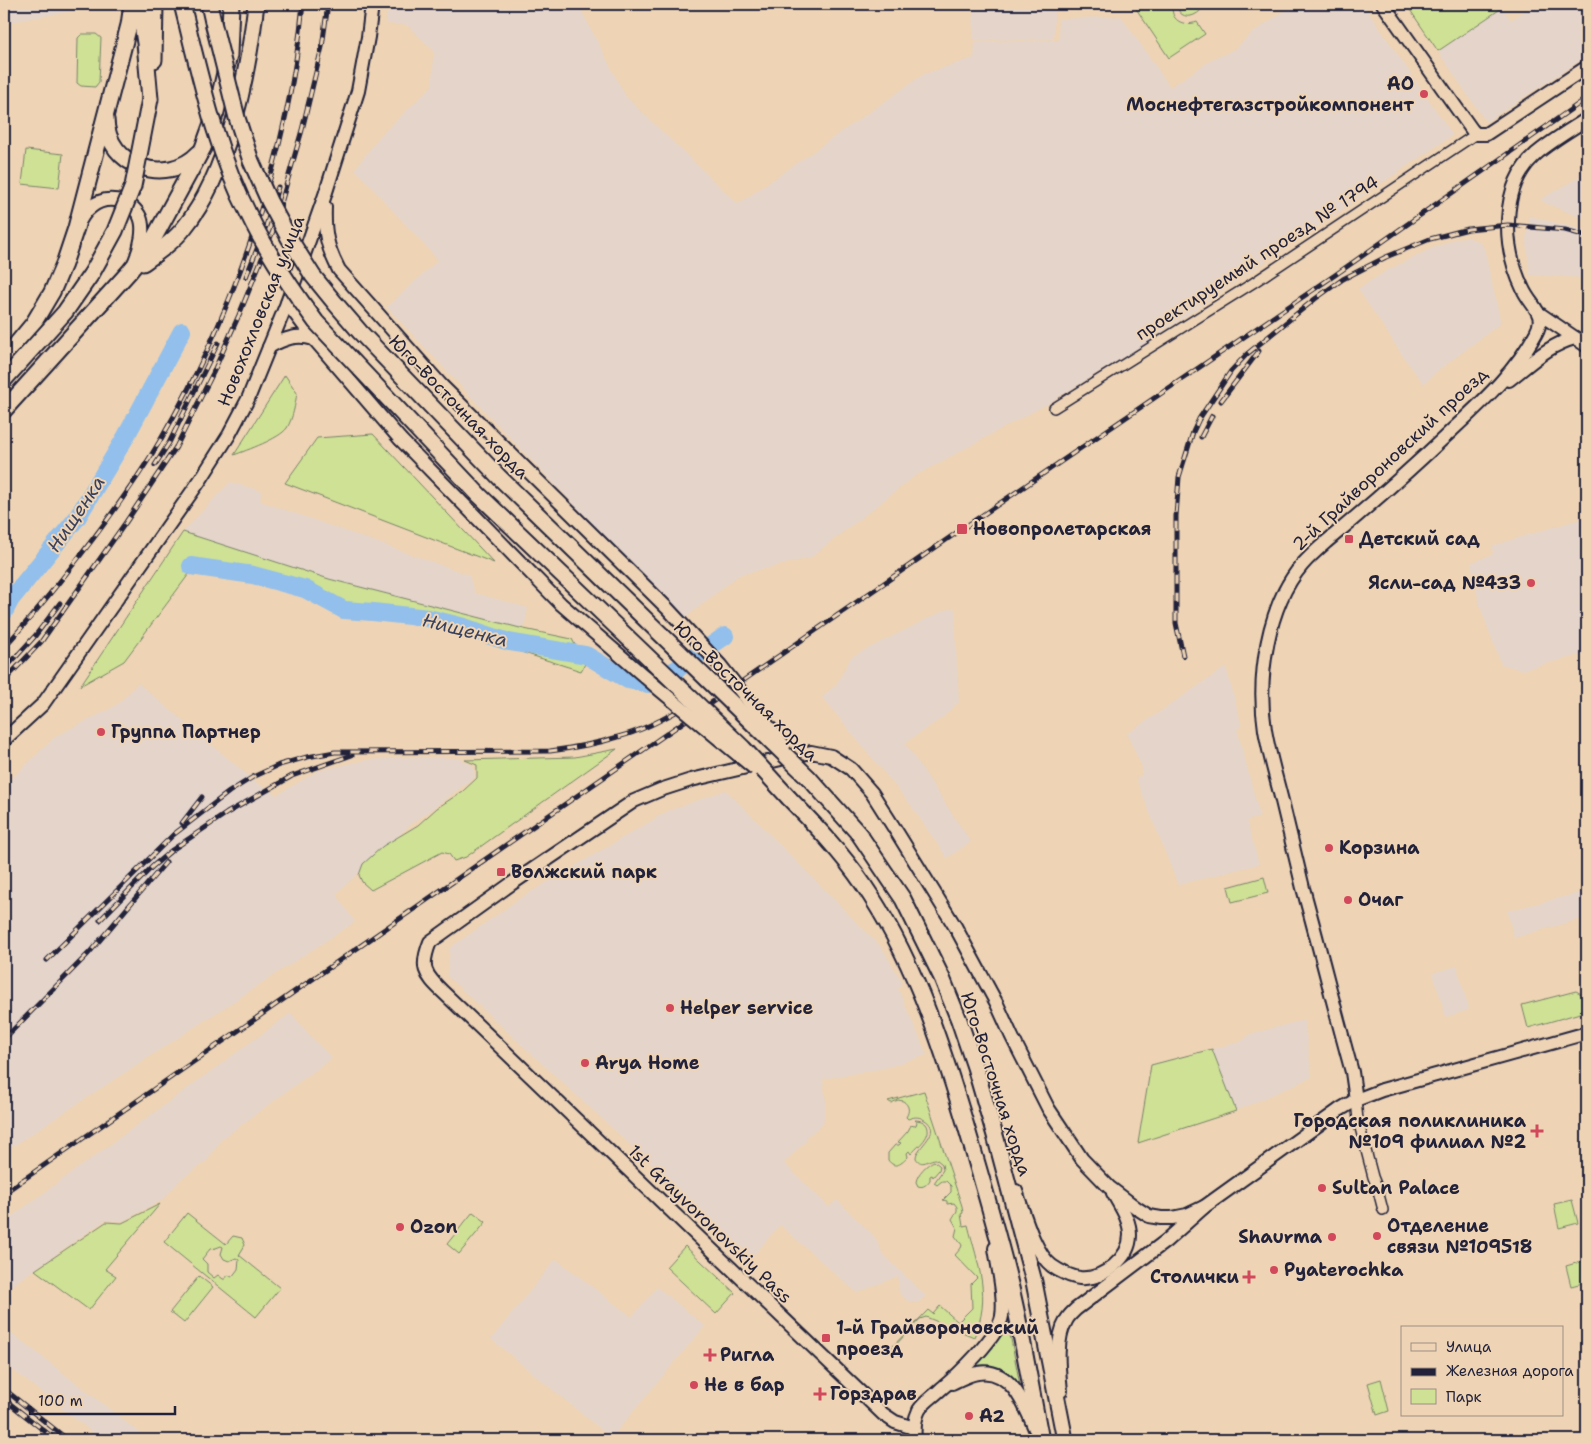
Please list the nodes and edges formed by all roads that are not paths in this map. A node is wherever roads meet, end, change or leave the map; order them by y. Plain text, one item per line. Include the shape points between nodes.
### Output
1 (132, 4) edge
2 (139, 4) edge
3 (155, 4) edge
4 (182, 4) edge
5 (209, 4) edge
6 (231, 4) edge
7 (256, 4) edge
8 (372, 4) edge
9 (1383, 4) edge
10 (1587, 68) edge
11 (150, 99) junction
12 (106, 110) junction
13 (1587, 119) edge
14 (1476, 134) junction
15 (203, 148) junction
16 (325, 195) junction
17 (76, 228) junction
18 (129, 272) junction
19 (287, 303) junction
20 (1540, 314) junction
21 (1575, 338) junction
22 (314, 339) junction
23 (1587, 346) edge
24 (269, 347) junction
25 (4, 359) edge
26 (4, 380) edge
27 (1487, 397) junction
28 (1054, 408) dead end
29 (4, 410) edge
30 (4, 740) edge
31 (809, 778) junction
32 (789, 798) junction
33 (1587, 1034) edge
34 (1356, 1100) junction
35 (996, 1139) junction
36 (1109, 1187) junction
37 (1204, 1207) junction
38 (990, 1210) junction
39 (1383, 1210) dead end
40 (944, 1388) junction
41 (915, 1434) edge
42 (1041, 1440) edge
43 (1065, 1440) edge

1 - 12 main road
2 - 11 main road
3 - 11 main road via 155,54
4 - 32 main road, bridge via 214,127 248,214 270,254 316,322 479,495 743,748
5 - 31 main road, Юго-Восточная хорда, bridge via 237,118 252,161 289,238 318,282 360,332 500,478
6 - 15 main road, bridge via 229,55 216,112
7 - 18 main road via 251,43 229,138 212,180 184,229
8 - 16 main road, Новохохловская улица via 358,90
9 - 14 main road
10 - 14 main road via 1486,134
11 - 26 main road, bridge via 133,186 115,231 92,273 64,312
12 - 15 main road via 106,127 116,151 134,165 157,171 170,170 193,159
12 - 17 main road
13 - 20 main road via 1538,153 1522,170 1514,187 1508,246 1523,290
14 - 28 street, проектируемый проезд № 1794 via 1253,283
15 - 18 main road via 150,247
16 - 19 main road, Новохохловская улица
16 - 31 main road, bridge via 326,242 339,270 442,386 667,608 720,665
17 - 18 main road via 85,212 99,202 116,200 126,203 139,214 142,227 139,252
17 - 25 main road via 52,292 33,324
18 - 29 main road
19 - 22 main road
19 - 24 main road, Новохохловская улица
20 - 21 main road
20 - 27 main road, 2-й Грайвороновский проезд via 1539,326 1523,355
21 - 23 main road
21 - 27 main road via 1561,342 1543,354
22 - 24 main road via 303,336 291,338
22 - 32 main road, bridge via 400,440 561,604
24 - 30 main road, Новохохловская улица via 248,399 201,479 43,704
27 - 34 main road, 2-й Грайвороновский проезд via 1301,566 1282,596 1265,652 1262,677 1265,728 1296,862 1352,1072
31 - 35 main road, Юго-Восточная хорда via 859,834 920,932 959,1020
32 - 38 main road via 863,883 905,958 949,1070
33 - 34 main road
34 - 37 main road
34 - 39 street via 1358,1120
35 - 36 main road via 1034,1239 1052,1266 1066,1273 1080,1278 1104,1272 1122,1258 1127,1248 1129,1225
35 - 43 main road, Юго-Восточная хорда via 1034,1282
36 - 37 main road via 1150,1216 1172,1218
36 - 41 main road, 1st Grayvoronovskiy Pass via 1082,1159 1048,1108 956,928 872,793 851,769 831,756 811,752 802,754 691,780 634,801 430,942 425,955 425,969 432,982 884,1414
37 - 43 main road via 1166,1242 1076,1309 1065,1321 1059,1350
38 - 40 main road via 1002,1317 992,1338
38 - 42 main road via 1011,1288
40 - 41 main road via 920,1408
40 - 42 main road via 978,1372 999,1376 1008,1382 1024,1404

